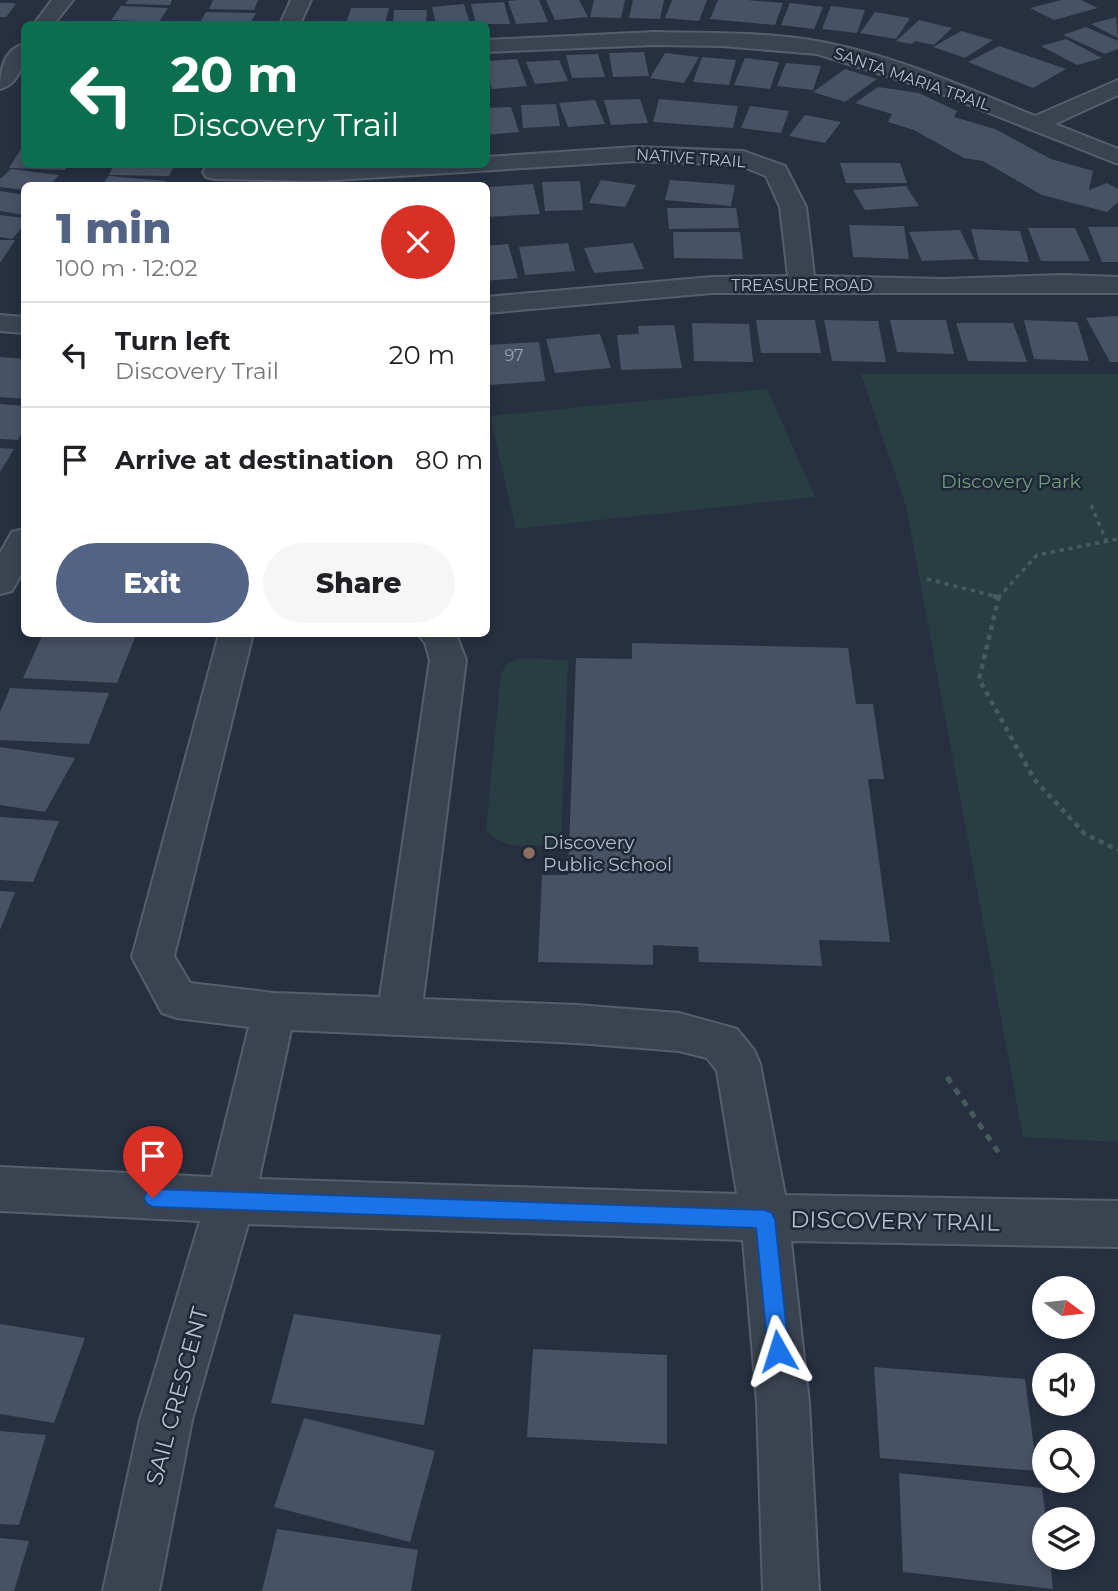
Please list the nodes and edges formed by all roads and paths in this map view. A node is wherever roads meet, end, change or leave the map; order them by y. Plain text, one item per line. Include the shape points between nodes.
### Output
1 (63, 0) edge
2 (302, 0) edge
3 (46, 21) edge
4 (292, 21) edge
5 (490, 46) edge
6 (21, 54) edge
7 (0, 82) edge
8 (1118, 87) edge
9 (1037, 123) junction
10 (1118, 158) edge
11 (490, 164) edge
12 (416, 168) edge
13 (214, 174) edge
14 (802, 284) junction
15 (1118, 285) edge
16 (490, 305) edge
17 (0, 323) edge
18 (21, 325) edge
19 (1091, 505) dead end
20 (1106, 540) junction
21 (1118, 540) edge
22 (21, 544) edge
23 (926, 579) dead end
24 (0, 583) edge
25 (998, 597) junction
26 (235, 637) edge
27 (441, 637) edge
28 (1118, 850) edge
29 (274, 1011) junction
30 (399, 1017) junction
31 (947, 1077) dead end
32 (999, 1153) dead end
33 (0, 1189) edge
34 (230, 1202) junction
35 (765, 1219) junction
36 (1118, 1224) edge
37 (131, 1591) edge
38 (791, 1591) edge

1 - 3 street
2 - 4 street
5 - 9 street, SANTA MARIA TRAIL via 586,38 707,38 822,48 874,62
6 - 7 street
8 - 9 street
9 - 10 street, SANTA MARIA TRAIL
11 - 14 street, NATIVE TRAIL via 635,154 743,158 776,171 793,207
12 - 13 street
14 - 15 street, TREASURE ROAD via 944,288
14 - 16 street, TREASURE ROAD via 653,289
17 - 18 street
19 - 20 path
20 - 21 path
20 - 25 path via 1037,555
22 - 24 street
23 - 25 path
25 - 28 path via 979,679 1034,779 1085,834
26 - 29 street via 153,957 177,1000
27 - 30 street via 448,660
29 - 30 street
29 - 34 street, SAIL CRESCENT
30 - 35 street via 644,1029 721,1042 738,1064
31 - 32 path
33 - 34 street, DISCOVERY TRAIL
34 - 35 street, DISCOVERY TRAIL
34 - 37 street, SAIL CRESCENT via 166,1420
35 - 36 street, DISCOVERY TRAIL
35 - 38 street via 783,1403

